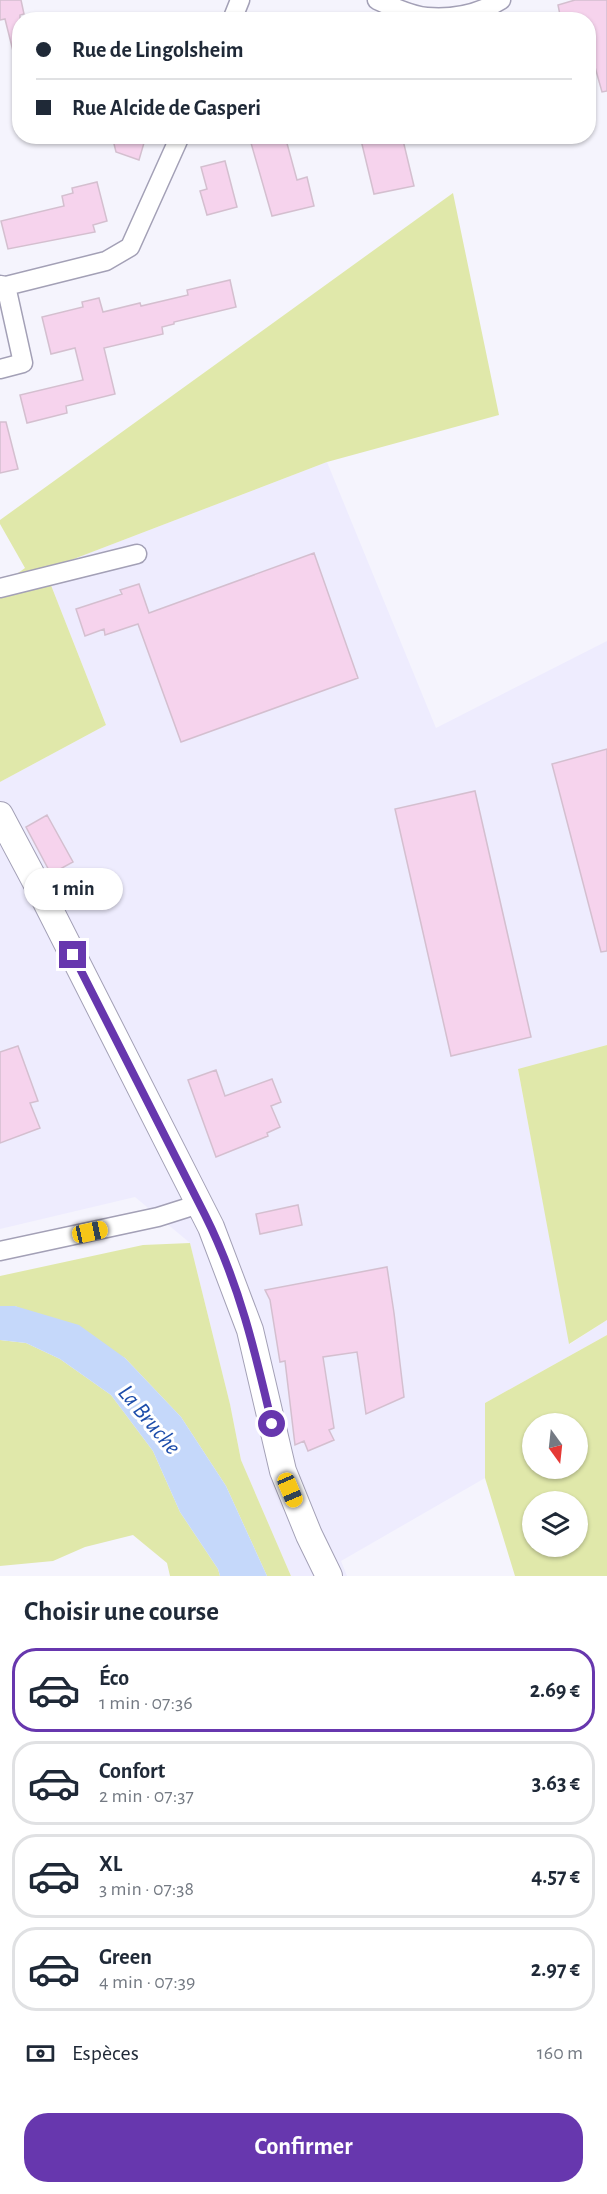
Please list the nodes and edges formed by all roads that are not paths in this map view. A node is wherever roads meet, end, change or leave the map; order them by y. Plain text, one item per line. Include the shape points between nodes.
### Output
1 (376, 0) edge
2 (501, 0) edge
3 (411, 12) edge
4 (473, 12) edge
5 (176, 144) edge
6 (3, 285) edge
7 (0, 369) edge
8 (137, 554) dead end
9 (0, 588) edge
10 (0, 815) edge
11 (199, 1204) junction
12 (0, 1251) edge
13 (329, 1576) edge

1 - 3 street
2 - 4 street
5 - 6 street via 130,247 106,261
6 - 7 street via 23,363
8 - 9 street
10 - 11 main road
11 - 12 street
11 - 13 main road via 225,1259 250,1330 283,1471

